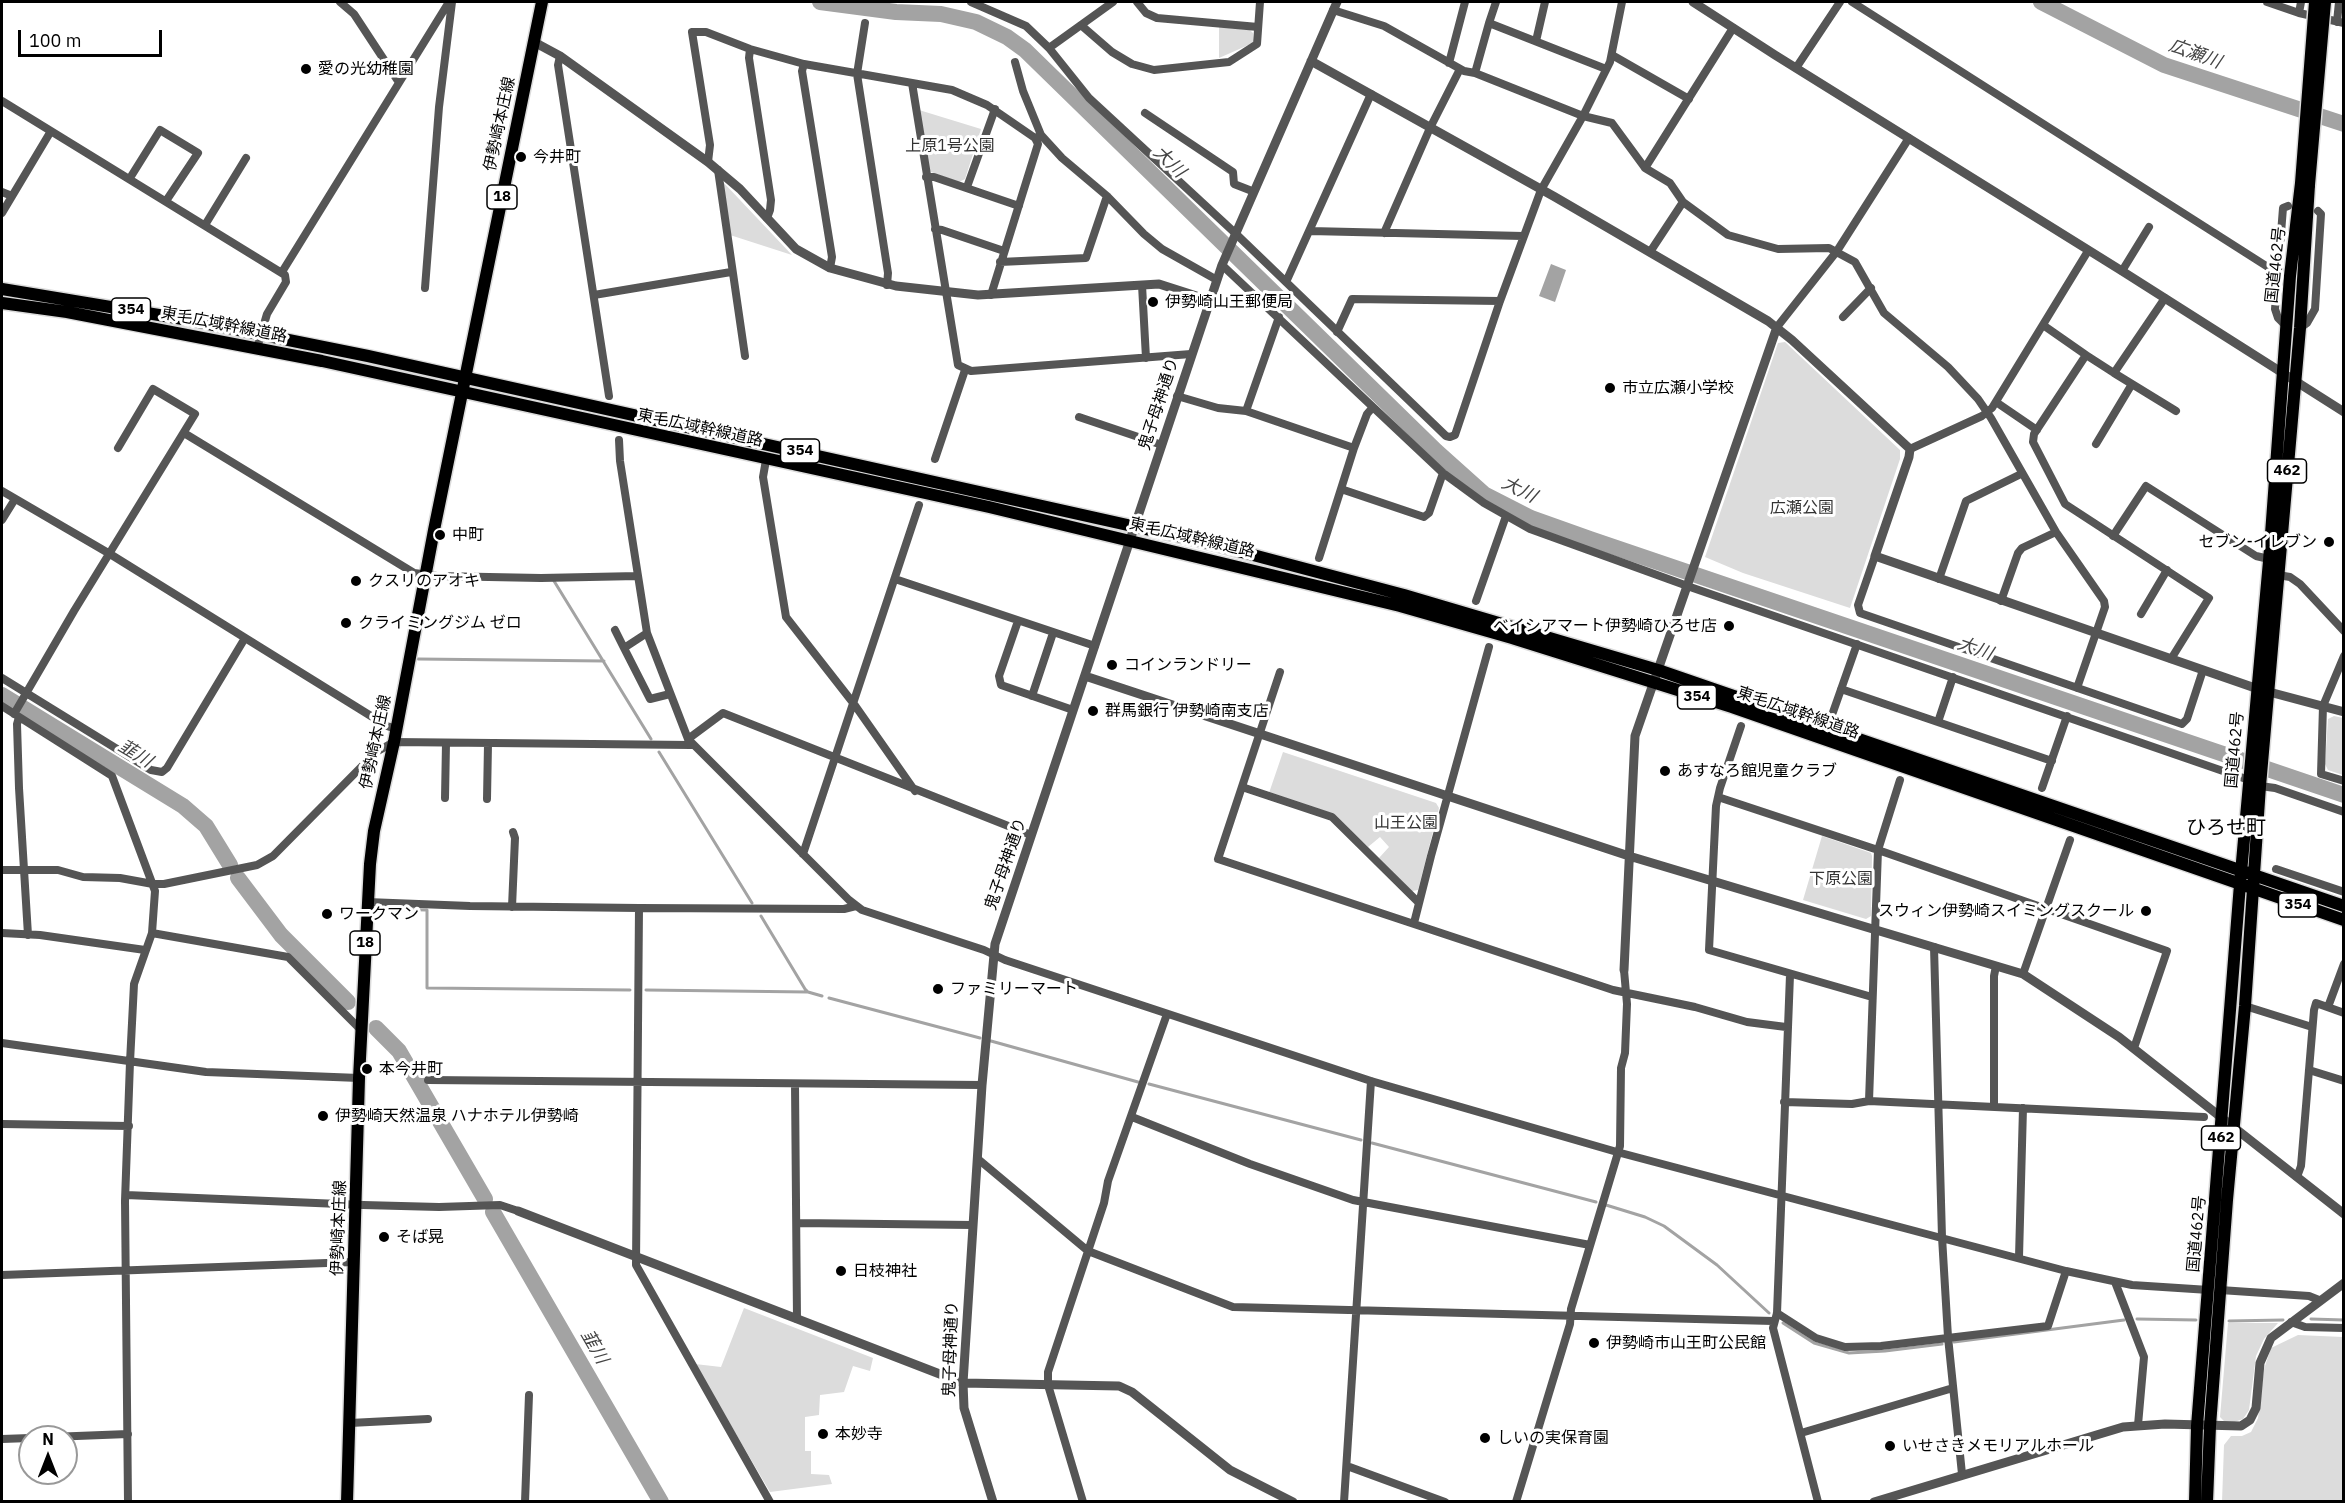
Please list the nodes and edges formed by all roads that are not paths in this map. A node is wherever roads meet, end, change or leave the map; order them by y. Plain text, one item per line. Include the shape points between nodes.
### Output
1 (340, 2) edge
2 (451, 2) edge
3 (543, 2) edge
4 (971, 2) edge
5 (1113, 2) edge
6 (1137, 2) edge
7 (1260, 2) edge
8 (1465, 2) edge
9 (1496, 2) edge
10 (1545, 2) edge
11 (1622, 2) edge
12 (1693, 2) edge
13 (1840, 2) edge
14 (1852, 2) edge
15 (2267, 2) edge
16 (2301, 2) edge
17 (2315, 2) edge
18 (2325, 2) edge
19 (2339, 2) edge
20 (1335, 6) edge
21 (2299, 13) junction
22 (864, 23) dead end
23 (1489, 23) junction
24 (2340, 23) edge
25 (1082, 26) junction
26 (1258, 27) junction
27 (1733, 28) junction
28 (1536, 41) junction
29 (534, 42) junction
30 (1049, 48) junction
31 (750, 49) junction
32 (1612, 55) junction
33 (560, 56) junction
34 (1311, 61) junction
35 (1015, 62) dead end
36 (1449, 63) junction
37 (804, 64) junction
38 (1460, 69) junction
39 (1606, 69) junction
40 (1796, 69) junction
41 (1475, 73) junction
42 (857, 74) junction
43 (398, 81) junction
44 (912, 83) junction
45 (1371, 94) junction
46 (1689, 99) junction
47 (2, 101) edge
48 (995, 110) junction
49 (1145, 113) dead end
50 (1583, 116) junction
51 (1430, 128) junction
52 (51, 131) junction
53 (1038, 136) junction
54 (1909, 138) junction
55 (246, 159) dead end
56 (708, 162) junction
57 (1645, 168) junction
58 (718, 170) junction
59 (926, 177) junction
60 (130, 178) junction
61 (2305, 184) junction
62 (967, 187) junction
63 (1541, 190) junction
64 (1252, 191) junction
65 (2, 192) edge
66 (12, 196) junction
67 (1107, 196) junction
68 (166, 201) junction
69 (1683, 202) junction
70 (1019, 206) junction
71 (2288, 206) dead end
72 (2318, 211) dead end
73 (2, 213) edge
74 (767, 218) junction
75 (205, 225) junction
76 (2150, 227) dead end
77 (934, 229) junction
78 (1310, 231) junction
79 (1384, 233) junction
80 (1234, 235) junction
81 (1523, 236) junction
82 (1004, 251) junction
83 (1837, 251) junction
84 (2088, 251) junction
85 (1650, 252) junction
86 (1000, 262) junction
87 (1223, 263) junction
88 (830, 268) junction
89 (2122, 271) junction
90 (2278, 271) junction
91 (282, 272) junction
92 (731, 272) junction
93 (1217, 280) junction
94 (1286, 282) junction
95 (887, 285) junction
96 (1142, 285) junction
97 (425, 288) dead end
98 (1871, 288) junction
99 (2, 289) edge
100 (945, 291) junction
101 (992, 295) junction
102 (594, 296) junction
103 (2165, 298) junction
104 (1209, 300) junction
105 (1500, 302) junction
106 (2, 303) edge
107 (1279, 317) junction
108 (1843, 317) dead end
109 (2043, 325) junction
110 (1777, 327) junction
111 (2286, 327) junction
112 (2300, 328) junction
113 (1338, 332) junction
114 (260, 334) junction
115 (257, 348) junction
116 (1191, 354) junction
117 (2086, 355) junction
118 (744, 356) dead end
119 (1146, 358) junction
120 (965, 370) junction
121 (2284, 372) junction
122 (2114, 374) junction
123 (465, 377) junction
124 (2295, 381) junction
125 (2132, 384) junction
126 (462, 392) junction
127 (609, 396) dead end
128 (1177, 396) junction
129 (1996, 402) junction
130 (1372, 407) junction
131 (1246, 411) junction
132 (2176, 411) dead end
133 (2343, 412) edge
134 (1987, 413) junction
135 (1079, 417) dead end
136 (2037, 430) junction
137 (184, 433) junction
138 (620, 440) dead end
139 (2096, 444) dead end
140 (1162, 446) junction
141 (118, 448) dead end
142 (1354, 448) junction
143 (1910, 449) junction
144 (935, 459) dead end
145 (766, 460) junction
146 (1443, 473) junction
147 (2022, 474) junction
148 (1341, 489) junction
149 (2, 490) edge
150 (15, 499) junction
151 (919, 505) dead end
152 (1506, 516) junction
153 (2, 520) edge
154 (1134, 526) junction
155 (2056, 532) junction
156 (2113, 536) junction
157 (1129, 540) junction
158 (110, 554) junction
159 (1875, 556) junction
160 (1319, 558) dead end
161 (2269, 559) junction
162 (2167, 570) junction
163 (426, 575) junction
164 (2278, 575) junction
165 (638, 576) junction
166 (896, 579) junction
167 (1939, 579) junction
168 (1686, 584) junction
169 (1476, 601) dead end
170 (2001, 601) junction
171 (2141, 614) dead end
172 (1018, 621) junction
173 (615, 630) dead end
174 (2343, 631) edge
175 (2097, 632) junction
176 (647, 633) junction
177 (1053, 633) junction
178 (245, 638) junction
179 (1857, 644) junction
180 (1095, 646) junction
181 (1489, 647) dead end
182 (624, 648) junction
183 (2343, 656) edge
184 (2171, 659) junction
185 (1658, 670) junction
186 (2203, 670) junction
187 (1280, 672) dead end
188 (1085, 676) junction
189 (1953, 677) junction
190 (2, 678) edge
191 (1653, 683) junction
192 (2077, 688) junction
193 (1841, 689) junction
194 (2264, 691) junction
195 (670, 694) junction
196 (25, 695) junction
197 (1032, 696) junction
198 (854, 704) junction
199 (2, 706) edge
200 (2323, 706) junction
201 (1073, 710) junction
202 (2343, 712) edge
203 (17, 714) junction
204 (1832, 715) dead end
205 (2067, 716) junction
206 (1938, 722) junction
207 (1741, 726) dead end
208 (1260, 734) junction
209 (395, 736) junction
210 (689, 742) junction
211 (446, 743) junction
212 (488, 744) junction
213 (836, 758) junction
214 (2052, 761) junction
215 (1900, 780) dead end
216 (2255, 780) junction
217 (2343, 781) edge
218 (1242, 787) junction
219 (2042, 788) dead end
220 (915, 791) junction
221 (1447, 797) junction
222 (1718, 797) junction
223 (446, 798) dead end
224 (487, 799) dead end
225 (2343, 812) edge
226 (513, 832) dead end
227 (1031, 836) junction
228 (2070, 840) dead end
229 (1878, 850) junction
230 (802, 854) junction
231 (1629, 856) junction
232 (2241, 869) junction
233 (2276, 869) dead end
234 (2, 870) edge
235 (23, 870) junction
236 (2254, 874) junction
237 (1712, 880) junction
238 (153, 884) junction
239 (2240, 884) junction
240 (2254, 888) junction
241 (2343, 892) edge
242 (367, 902) junction
243 (1418, 902) junction
244 (856, 906) junction
245 (2343, 906) edge
246 (512, 907) junction
247 (639, 908) junction
248 (2046, 909) junction
249 (2343, 920) edge
250 (1414, 923) junction
251 (1875, 929) junction
252 (2, 933) edge
253 (152, 933) junction
254 (28, 935) junction
255 (1934, 947) junction
256 (146, 950) junction
257 (993, 954) junction
258 (2343, 964) edge
259 (1996, 966) junction
260 (1624, 970) joint
261 (2023, 974) junction
262 (1790, 975) junction
263 (1626, 993) junction
264 (1872, 997) junction
265 (2245, 1006) junction
266 (2328, 1007) junction
267 (2343, 1013) edge
268 (1167, 1014) junction
269 (1786, 1027) junction
270 (2312, 1027) junction
271 (362, 1031) junction
272 (2, 1043) edge
273 (2134, 1048) junction
274 (130, 1062) junction
275 (2309, 1070) junction
276 (359, 1078) junction
277 (428, 1080) dead end
278 (637, 1081) junction
279 (1371, 1081) junction
280 (2343, 1081) edge
281 (795, 1084) junction
282 (982, 1085) junction
283 (1869, 1101) junction
284 (1784, 1102) junction
285 (1937, 1104) junction
286 (1994, 1106) junction
287 (2023, 1108) junction
288 (1132, 1117) junction
289 (2204, 1117) dead end
290 (2223, 1117) junction
291 (2, 1124) edge
292 (129, 1126) junction
293 (2233, 1128) junction
294 (1617, 1152) junction
295 (978, 1159) junction
296 (2297, 1177) junction
297 (126, 1195) junction
298 (1782, 1195) junction
299 (1362, 1203) junction
300 (356, 1204) junction
301 (518, 1211) joint
302 (2343, 1212) edge
303 (797, 1223) junction
304 (973, 1225) junction
305 (1942, 1237) junction
306 (1590, 1245) junction
307 (1088, 1251) junction
308 (2019, 1257) junction
309 (636, 1258) junction
310 (354, 1262) junction
311 (126, 1270) junction
312 (2066, 1271) junction
313 (2, 1275) edge
314 (2115, 1282) junction
315 (2343, 1283) edge
316 (2214, 1290) junction
317 (2319, 1300) junction
318 (1356, 1312) junction
319 (1570, 1317) junction
320 (1775, 1317) junction
321 (797, 1319) junction
322 (2291, 1322) junction
323 (2343, 1328) edge
324 (1948, 1337) junction
325 (963, 1383) junction
326 (1048, 1385) junction
327 (1953, 1388) junction
328 (529, 1395) dead end
329 (428, 1419) dead end
330 (350, 1423) junction
331 (2138, 1425) junction
332 (2197, 1425) junction
333 (2210, 1426) junction
334 (1801, 1433) junction
335 (128, 1434) junction
336 (78, 1436) edge
337 (18, 1438) edge
338 (2, 1439) edge
339 (1347, 1466) junction
340 (1962, 1474) junction
341 (128, 1502) edge
342 (347, 1502) edge
343 (525, 1502) edge
344 (770, 1502) edge
345 (993, 1502) edge
346 (1083, 1502) edge
347 (1293, 1502) edge
348 (1344, 1502) edge
349 (1445, 1502) edge
350 (1516, 1502) edge
351 (1818, 1502) edge
352 (1874, 1502) edge
353 (2195, 1502) edge
354 (2207, 1502) edge

1 - 43 street via 354,14
2 - 43 street
2 - 97 street
3 - 29 main road, 伊勢崎本庄線 / 18
4 - 30 street via 1026,26
5 - 25 street
6 - 26 street via 1157,18
7 - 26 street
8 - 36 street
9 - 23 street
10 - 28 street
11 - 32 street
12 - 27 street
13 - 40 street
14 - 90 street
15 - 21 street
16 - 21 street
17 - 61 main road, 国道462号 / 462, bridge
18 - 61 main road, 国道462号 / 462, bridge
19 - 24 street
20 - 34 street
20 - 36 street via 1384,26
21 - 24 street
22 - 42 street
23 - 28 street
23 - 41 street
25 - 26 street via 1112,52 1132,64 1154,70 1229,62 1257,44
25 - 30 street
27 - 40 street
27 - 46 street
28 - 39 street
29 - 33 street
29 - 123 main road, 伊勢崎本庄線 / 18
30 - 80 street via 1089,98
31 - 37 street
31 - 56 street via 706,32 692,32 710,145
31 - 74 street via 771,200
32 - 39 street
32 - 46 street
33 - 56 street
33 - 102 street via 558,65
34 - 45 street
34 - 64 street
35 - 53 street
36 - 38 street
37 - 42 street
37 - 88 street
38 - 41 street
38 - 51 street
39 - 50 street
40 - 54 street
41 - 50 street
42 - 44 street
42 - 95 street
43 - 91 street
44 - 48 street via 952,90
44 - 59 street
45 - 51 street
45 - 78 street
46 - 57 street
47 - 52 street
48 - 53 street
48 - 62 street
49 - 64 street via 1233,172 1234,184
50 - 57 street via 1612,123
50 - 63 street
51 - 63 street
51 - 79 street
52 - 60 street
52 - 66 street
53 - 67 street
53 - 70 street
54 - 83 street
54 - 84 street
55 - 75 street
56 - 58 street
57 - 69 street via 1670,183
58 - 74 street
58 - 92 street
59 - 62 street
59 - 77 street
60 - 68 street
60 - 68 street via 160,130 198,153
61 - 111 main road, 国道462号 / 462
61 - 112 main road, 国道462号 / 462
62 - 70 street
63 - 81 street
63 - 85 street
64 - 80 street
65 - 66 street
66 - 73 street
67 - 86 street via 1086,258
67 - 93 street via 1162,249
68 - 75 street
69 - 83 street via 1728,235 1778,249
69 - 85 street
70 - 82 street
71 - 90 street via 2283,208
72 - 112 street via 2321,214 2315,309
74 - 88 street via 796,249
75 - 91 street
76 - 89 street
77 - 82 street
77 - 100 street
78 - 79 street
78 - 94 street
79 - 81 street
80 - 87 street, 鬼子母神通り
80 - 94 street
81 - 105 street
82 - 86 street
83 - 98 street via 1858,265
83 - 110 street
84 - 89 street
84 - 109 street
85 - 110 street
86 - 101 street
87 - 93 street, 鬼子母神通り
87 - 107 street
88 - 95 street
89 - 103 street
90 - 111 street via 2275,309
91 - 114 street via 286,282
92 - 102 street
92 - 118 street
93 - 104 street, 鬼子母神通り
94 - 113 street
95 - 100 street
96 - 101 street
96 - 104 street via 1168,286
96 - 119 street
98 - 108 street
98 - 134 street via 1884,313 1948,367
99 - 114 main road, 東毛広域幹線道路 / 354
100 - 101 street
100 - 120 street via 956,359
102 - 127 street
103 - 121 street
103 - 122 street
104 - 116 street, 鬼子母神通り
105 - 113 street via 1352,299
105 - 113 street via 1455,435 1450,437
106 - 115 main road, 東毛広域幹線道路 / 354
107 - 130 street
107 - 131 street
109 - 117 street
109 - 129 street
110 - 143 street
110 - 168 street
111 - 121 main road, 国道462号 / 462
112 - 124 main road, 国道462号 / 462
114 - 115 street
114 - 123 main road, 東毛広域幹線道路 / 354
115 - 126 main road, 東毛広域幹線道路 / 354
116 - 119 street
116 - 128 street, 鬼子母神通り
117 - 122 street
117 - 136 street
119 - 120 street
120 - 144 street
121 - 124 street
121 - 161 main road, 国道462号 / 462
122 - 125 street
123 - 126 main road, 伊勢崎本庄線 / 18
123 - 154 main road, 東毛広域幹線道路 / 354
124 - 133 street
124 - 164 main road, 国道462号 / 462
125 - 132 street
125 - 139 street
126 - 145 main road, 東毛広域幹線道路 / 354
126 - 163 main road, 伊勢崎本庄線 / 18
128 - 131 street via 1218,408
128 - 140 street, 鬼子母神通り
129 - 134 street
129 - 136 street
130 - 142 street
130 - 146 street
131 - 142 street
134 - 143 street
134 - 147 street
135 - 140 street
136 - 156 street via 2033,442 2065,504
137 - 141 street via 195,414 153,389
137 - 158 street
137 - 163 street via 407,570
138 - 165 street
140 - 154 street, 鬼子母神通り
142 - 148 street
143 - 159 street
145 - 157 main road, 東毛広域幹線道路 / 354
145 - 198 street via 763,477 786,617
146 - 148 street via 1425,517
146 - 152 street
147 - 155 street
147 - 167 street via 1966,501
148 - 160 street
149 - 150 street
150 - 153 street
150 - 158 street
151 - 166 street
152 - 168 street via 1552,539
152 - 169 street
154 - 157 street, 鬼子母神通り
154 - 185 main road, 東毛広域幹線道路 / 354 via 1404,595
155 - 170 street via 2018,553
155 - 175 street via 2103,596 2105,607
156 - 161 street via 2146,486 2256,556
156 - 162 street
157 - 180 street, 鬼子母神通り
157 - 191 main road, 東毛広域幹線道路 / 354 via 1400,606
158 - 178 street
158 - 196 street
159 - 167 street
159 - 192 street via 1857,605 1860,613
161 - 194 main road, 国道462号 / 462
162 - 171 street
162 - 184 street via 2210,598
163 - 165 street
163 - 209 main road, 伊勢崎本庄線 / 18
164 - 174 street via 2290,577 2300,585
164 - 194 main road, 国道462号 / 462
165 - 176 street
166 - 172 street
166 - 198 street
167 - 170 street
168 - 179 street
168 - 185 street
170 - 175 street
172 - 177 street
172 - 197 street via 999,681 1001,686
173 - 182 street
175 - 184 street
175 - 192 street
176 - 182 street
176 - 195 street
177 - 180 street
177 - 197 street
178 - 196 street via 162,772 151,770
178 - 209 street via 387,726
179 - 189 street
179 - 193 street
180 - 188 street, 鬼子母神通り
181 - 221 street
182 - 195 street via 650,699
183 - 200 street
184 - 186 street
185 - 191 street
185 - 232 main road, 東毛広域幹線道路 / 354
186 - 192 street via 2182,724
186 - 194 street
187 - 208 street
188 - 201 street, 鬼子母神通り
188 - 208 street
189 - 205 street
189 - 206 street
190 - 196 street
191 - 231 street via 1635,736
191 - 239 main road, 東毛広域幹線道路 / 354
193 - 204 street
193 - 206 street
194 - 200 street
194 - 216 main road, 国道462号 / 462 via 2252,752
194 - 216 main road, 国道462号 / 462 via 2264,757
195 - 210 street
196 - 203 street
197 - 201 street
198 - 213 street
198 - 220 street
199 - 203 street
200 - 202 street
200 - 217 street via 2321,774
201 - 227 street, 鬼子母神通り
203 - 235 street
203 - 238 street via 112,776
205 - 214 street
205 - 216 street
206 - 214 street
207 - 222 street
208 - 218 street
208 - 221 street
209 - 211 street
209 - 238 street via 265,862
209 - 242 main road, 伊勢崎本庄線 / 18 via 374,831
210 - 212 street
210 - 213 street via 723,713
210 - 230 street
211 - 212 street
211 - 223 street
212 - 224 street
213 - 220 street
213 - 230 street
214 - 219 street
215 - 229 street
216 - 225 street
216 - 232 main road, 国道462号 / 462
216 - 236 main road, 国道462号 / 462
218 - 243 street via 1332,817
218 - 250 street via 1218,859
220 - 227 street
221 - 231 street
221 - 243 street
222 - 229 street
222 - 237 street
226 - 246 street
227 - 257 street, 鬼子母神通り
228 - 248 street
229 - 248 street
229 - 251 street
230 - 244 street
231 - 237 street
231 - 260 street
232 - 236 main road, 東毛広域幹線道路 / 354
232 - 239 main road, 国道462号 / 462
233 - 241 street
234 - 235 street
235 - 238 street via 58,870 83,877
235 - 254 street
236 - 240 main road, 国道462号 / 462
236 - 245 main road, 東毛広域幹線道路 / 354
237 - 251 street
237 - 262 street via 1709,950
238 - 253 street
239 - 240 main road, 東毛広域幹線道路 / 354
239 - 290 main road, 国道462号 / 462
240 - 249 main road, 東毛広域幹線道路 / 354
240 - 265 main road, 国道462号 / 462
242 - 246 street
242 - 271 main road, 伊勢崎本庄線 / 18
243 - 250 street
244 - 247 street
244 - 257 street
246 - 247 street
247 - 278 street
248 - 261 street
248 - 273 street via 2167,951
250 - 263 street
251 - 255 street
251 - 264 street
252 - 254 street
253 - 256 street
253 - 271 street via 288,957
254 - 256 street
255 - 259 street
255 - 285 street
256 - 274 street via 134,984
257 - 268 street
257 - 282 street, 鬼子母神通り
258 - 266 street
259 - 261 street
259 - 286 street
260 - 263 street
261 - 273 street
262 - 264 street
262 - 269 street
263 - 269 street via 1747,1022
263 - 294 street
264 - 283 street
265 - 270 street
265 - 293 main road, 国道462号 / 462
266 - 267 street
266 - 270 street via 2316,1003
268 - 279 street
268 - 288 street
269 - 284 street
270 - 275 street
271 - 276 main road, 伊勢崎本庄線 / 18
272 - 274 street
273 - 290 street
274 - 276 street via 206,1072
274 - 292 street
275 - 280 street
275 - 296 street
276 - 300 main road, 伊勢崎本庄線 / 18
277 - 278 street
278 - 281 street
278 - 309 street
279 - 294 street
279 - 299 street
281 - 282 street
281 - 303 street
282 - 295 street, 鬼子母神通り
283 - 284 street
283 - 285 street
284 - 298 street
285 - 286 street
285 - 305 street
286 - 287 street
287 - 289 street
287 - 308 street
288 - 299 street
288 - 307 street
290 - 293 street
290 - 316 main road, 国道462号 / 462
291 - 292 street
292 - 297 street
293 - 296 street
293 - 316 main road, 国道462号 / 462
294 - 298 street
294 - 306 street
295 - 304 street, 鬼子母神通り
295 - 307 street
296 - 302 street
297 - 300 street
297 - 311 street
298 - 305 street
298 - 320 street
299 - 306 street
299 - 318 street
300 - 301 street via 500,1205
300 - 310 main road, 伊勢崎本庄線 / 18
301 - 309 street
303 - 304 street
303 - 321 street
304 - 325 street, 鬼子母神通り
305 - 308 street
305 - 324 street
306 - 319 street
307 - 318 street via 1233,1307
307 - 326 street via 1048,1372
308 - 312 street
309 - 321 street
309 - 344 street via 636,1265
310 - 311 street
310 - 330 main road, 伊勢崎本庄線 / 18
311 - 313 street
311 - 335 street
312 - 314 street
312 - 324 street via 2048,1326
314 - 316 street
314 - 331 street via 2144,1357
315 - 317 street
316 - 317 street via 2309,1296
316 - 332 main road, 国道462号 / 462
316 - 333 main road, 国道462号 / 462
317 - 322 street
318 - 319 street
318 - 339 street
319 - 320 street
319 - 350 street
320 - 324 street via 1816,1338 1845,1347
320 - 334 street via 1773,1328
321 - 325 street
322 - 323 street via 2305,1327
322 - 333 street via 2271,1338 2263,1354 2253,1416 2241,1426
324 - 327 street
325 - 326 street
325 - 345 street, 鬼子母神通り via 964,1408
326 - 346 street
326 - 347 street via 1119,1386 1132,1392 1230,1470
327 - 334 street
327 - 340 street
328 - 343 street
329 - 330 street
330 - 342 main road, 伊勢崎本庄線 / 18
331 - 332 street
331 - 340 street via 2090,1435
332 - 333 street
332 - 353 main road, 国道462号 / 462
333 - 354 main road, 国道462号 / 462
334 - 351 street
335 - 336 street
335 - 341 street
337 - 338 street
339 - 348 street
339 - 349 street
340 - 352 street

